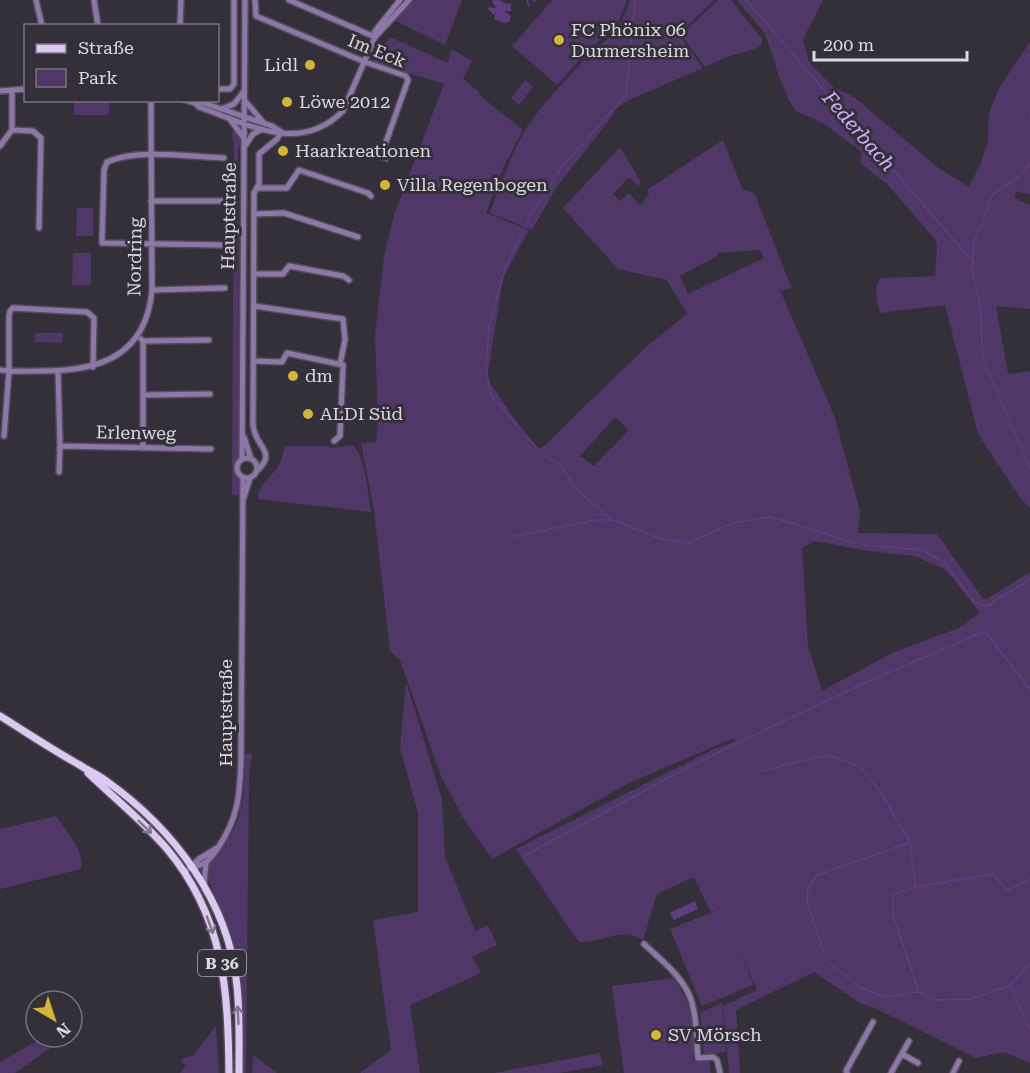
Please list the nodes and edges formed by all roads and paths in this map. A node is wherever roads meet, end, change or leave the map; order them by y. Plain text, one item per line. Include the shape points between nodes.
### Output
1 (36, 0) edge
2 (94, 0) edge
3 (181, 0) edge
4 (234, 0) edge
5 (245, 0) edge
6 (255, 0) edge
7 (289, 0) edge
8 (409, 0) edge
9 (398, 3) edge
10 (42, 24) edge
11 (98, 24) edge
12 (180, 24) edge
13 (375, 37) junction
14 (365, 62) junction
15 (219, 88) edge
16 (24, 89) edge
17 (12, 90) junction
18 (245, 90) junction
19 (0, 91) edge
20 (245, 100) junction
21 (151, 102) edge
22 (196, 102) edge
23 (221, 109) junction
24 (228, 117) junction
25 (245, 120) junction
26 (263, 126) junction
27 (12, 130) junction
28 (282, 132) junction
29 (244, 139) junction
30 (0, 146) edge
31 (244, 146) junction
32 (150, 155) junction
33 (224, 158) dead end
34 (386, 158) dead end
35 (257, 188) junction
36 (371, 196) dead end
37 (151, 201) junction
38 (224, 201) dead end
39 (254, 213) junction
40 (39, 228) dead end
41 (358, 237) dead end
42 (151, 244) junction
43 (223, 245) dead end
44 (254, 274) junction
45 (349, 280) dead end
46 (225, 288) dead end
47 (152, 290) junction
48 (254, 306) junction
49 (138, 335) junction
50 (209, 340) dead end
51 (143, 341) junction
52 (254, 361) junction
53 (340, 364) junction
54 (93, 367) junction
55 (0, 370) edge
56 (9, 371) junction
57 (58, 371) junction
58 (210, 394) dead end
59 (143, 395) junction
60 (242, 432) junction
61 (4, 436) dead end
62 (334, 441) dead end
63 (60, 446) junction
64 (144, 448) junction
65 (211, 449) dead end
66 (266, 453) junction
67 (242, 459) junction
68 (253, 461) junction
69 (257, 471) junction
70 (59, 472) dead end
71 (243, 477) junction
72 (250, 478) junction
73 (243, 502) junction
74 (0, 716) edge
75 (79, 765) junction
76 (218, 847) junction
77 (206, 862) junction
78 (192, 867) junction
79 (184, 873) junction
80 (204, 885) junction
81 (644, 944) dead end
82 (873, 1022) dead end
83 (909, 1041) dead end
84 (902, 1054) junction
85 (959, 1061) dead end
86 (918, 1063) dead end
87 (230, 1073) edge
88 (239, 1073) edge
89 (720, 1073) edge
90 (847, 1073) edge
91 (891, 1073) edge
92 (953, 1073) edge

1 - 10 street
2 - 11 street
3 - 12 street
4 - 15 street via 234,84 230,89
5 - 18 street, Hauptstraße
6 - 14 street, Im Eck via 256,16
7 - 13 street
8 - 9 street
9 - 13 street via 375,31
13 - 14 street
14 - 28 street via 336,119 307,133
14 - 34 street, Im Eck via 408,80 381,156
16 - 17 street
17 - 19 street
17 - 27 street
18 - 20 street, Hauptstraße
18 - 23 street via 234,104
20 - 25 street, Hauptstraße
20 - 26 street
21 - 32 street, Nordring
22 - 23 street
22 - 24 street
23 - 25 street
24 - 25 street
24 - 29 street
25 - 26 street
25 - 29 street, Hauptstraße
26 - 28 street via 275,133
26 - 31 street
27 - 30 street
27 - 40 street via 33,131 41,138
28 - 35 street via 259,154
29 - 31 street, Hauptstraße
31 - 60 street, Hauptstraße
32 - 33 street
32 - 37 street, Nordring
32 - 42 street via 107,162 102,243
35 - 36 street via 287,188 299,170
35 - 39 street
37 - 38 street
37 - 42 street, Nordring
39 - 41 street via 284,213
39 - 44 street
42 - 43 street
42 - 47 street, Nordring
44 - 45 street via 283,274 289,266
44 - 48 street
46 - 47 street
47 - 49 street, Nordring
48 - 52 street
48 - 53 street via 343,319 345,340
49 - 51 street
49 - 54 street, Nordring via 116,356
50 - 51 street
51 - 59 street
52 - 53 street via 282,362 287,353
52 - 66 street via 254,432
53 - 62 street via 340,436
54 - 56 street via 94,318 87,312 13,308 9,316
54 - 57 street, Nordring
55 - 56 street, Nordring
56 - 57 street, Nordring
56 - 61 street
57 - 63 street
58 - 59 street
59 - 64 street
60 - 67 street, Hauptstraße
60 - 68 street, Hauptstraße
63 - 64 street, Erlenweg
63 - 70 street
64 - 65 street, Erlenweg
66 - 68 street
66 - 69 street via 267,461
67 - 68 street
67 - 71 street, Hauptstraße via 237,468
68 - 69 street, Hauptstraße
69 - 72 street, Hauptstraße
71 - 72 street
71 - 73 street, Hauptstraße
72 - 73 street, Hauptstraße
73 - 76 street, Hauptstraße via 240,789 236,815
74 - 75 main road, B 36
75 - 78 main road, B 36 via 104,779 142,810
75 -> 79 main road, B 36 via 155,837
76 - 77 street, Hauptstraße
76 - 78 street, Hauptstraße
77 - 78 street, Hauptstraße
77 - 80 street
78 - 79 street, Hauptstraße
78 - 80 main road, B 36
79 -> 87 main road, B 36 via 205,911 219,950 227,992
88 -> 80 main road, B 36 via 237,984 225,934
81 - 89 street via 687,990 694,1011 698,1058 713,1057
82 - 90 street
83 - 84 street
84 - 86 street
84 - 91 street
85 - 92 street

